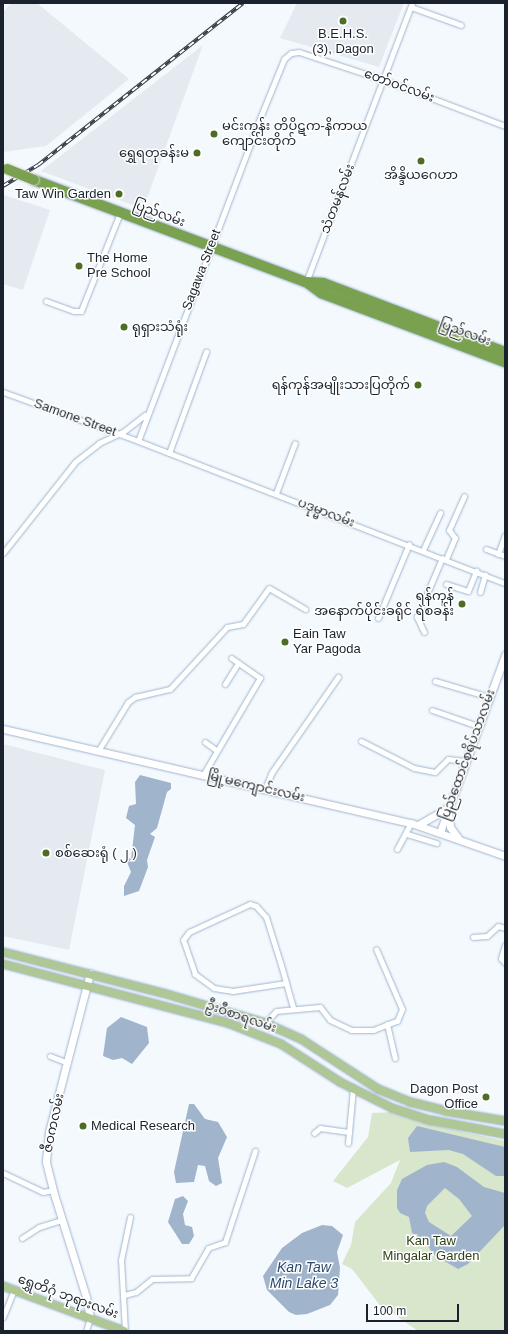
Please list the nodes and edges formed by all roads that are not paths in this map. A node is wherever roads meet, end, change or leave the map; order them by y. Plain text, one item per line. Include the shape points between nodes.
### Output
1 (411, 5) edge
2 (461, 25) dead end
3 (291, 53) joint
4 (384, 80) junction
5 (505, 126) edge
6 (5, 168) edge
7 (120, 213) junction
8 (211, 246) junction
9 (306, 282) junction
10 (46, 301) dead end
11 (206, 352) dead end
12 (505, 352) edge
13 (505, 362) edge
14 (3, 392) edge
15 (146, 414) junction
16 (119, 434) junction
17 (138, 440) junction
18 (295, 443) dead end
19 (147, 444) joint
20 (169, 453) junction
21 (276, 493) junction
22 (464, 496) dead end
23 (440, 513) dead end
24 (505, 535) edge
25 (409, 544) junction
26 (486, 549) dead end
27 (423, 550) junction
28 (3, 553) edge
29 (498, 554) junction
30 (505, 556) edge
31 (444, 559) junction
32 (476, 571) junction
33 (485, 575) junction
34 (505, 583) edge
35 (446, 584) dead end
36 (480, 592) dead end
37 (305, 609) dead end
38 (378, 618) dead end
39 (424, 632) dead end
40 (505, 655) edge
41 (230, 658) dead end
42 (238, 663) junction
43 (338, 677) dead end
44 (435, 681) dead end
45 (225, 684) dead end
46 (489, 697) junction
47 (432, 710) dead end
48 (478, 726) junction
49 (3, 729) edge
50 (361, 741) dead end
51 (205, 742) dead end
52 (216, 750) junction
53 (98, 751) junction
54 (465, 761) junction
55 (203, 775) junction
56 (265, 789) junction
57 (448, 808) junction
58 (414, 824) junction
59 (440, 832) junction
60 (406, 834) junction
61 (458, 838) junction
62 (437, 844) dead end
63 (398, 849) dead end
64 (505, 856) edge
65 (504, 925) edge
66 (473, 937) dead end
67 (505, 945) edge
68 (376, 949) dead end
69 (3, 952) edge
70 (19, 956) junction
71 (505, 963) edge
72 (3, 964) edge
73 (16, 967) junction
74 (90, 973) junction
75 (286, 982) junction
76 (88, 985) junction
77 (149, 989) junction
78 (146, 1001) junction
79 (292, 1008) junction
80 (267, 1024) junction
81 (387, 1024) junction
82 (264, 1036) junction
83 (50, 1056) dead end
84 (395, 1058) dead end
85 (68, 1063) junction
86 (352, 1073) junction
87 (349, 1086) junction
88 (416, 1103) junction
89 (412, 1114) junction
90 (505, 1121) edge
91 (349, 1132) junction
92 (314, 1133) dead end
93 (505, 1134) edge
94 (348, 1143) dead end
95 (255, 1151) dead end
96 (3, 1173) edge
97 (53, 1190) junction
98 (130, 1216) dead end
99 (62, 1220) junction
100 (22, 1238) dead end
101 (3, 1286) edge
102 (14, 1290) junction
103 (124, 1295) junction
104 (3, 1317) edge
105 (90, 1318) junction
106 (86, 1331) edge
107 (125, 1331) edge

1 - 2 street
1 - 4 street, သံတမန်လမ်း
3 - 4 street, တော်ဝင်လမ်း via 299,52
3 - 8 street, Sagawa Street via 284,59
4 - 5 street, တော်ဝင်လမ်း
4 - 9 street, သံတမန်လမ်း
6 - 7 highway, ပြည်လမ်း, bridge
7 - 8 highway, ပြည်လမ်း
7 - 10 street via 82,311 74,311
8 - 9 highway, ပြည်လမ်း
8 - 15 street, Sagawa Street
9 - 12 highway, ပြည်လမ်း via 323,283
9 - 13 highway, ပြည်လမ်း via 321,293
11 - 20 street
14 - 16 street, Samone Street
15 - 16 street
15 - 17 street, Sagawa Street
16 - 17 street, Samone Street
16 - 28 street via 99,443 75,462
17 - 19 street, Samone Street
18 - 21 street
19 - 20 street, ပဒုမ္မာလမ်း
20 - 21 street, ပဒုမ္မာလမ်း
21 - 25 street, ပဒုမ္မာလမ်း
22 - 31 street via 449,530 455,538
23 - 27 street
24 - 29 street
25 - 27 street, ပဒုမ္မာလမ်း
25 - 38 street
26 - 29 street
27 - 31 street, ပဒုမ္မာလမ်း
29 - 30 street
31 - 32 street, ပဒုမ္မာလမ်း
31 - 39 street via 417,617
32 - 33 street, ပဒုမ္မာလမ်း
32 - 35 street via 468,591
33 - 34 street, ပဒုမ္မာလမ်း
33 - 36 street
37 - 53 street via 269,588 243,624 227,627 170,689 135,697 128,702
40 - 46 main road, ပြည်ထောင်စုရိပ်သာလမ်း
41 - 42 street
42 - 45 street
42 - 52 street via 260,678
43 - 56 street via 272,772
44 - 46 street
46 - 48 main road, ပြည်ထောင်စုရိပ်သာလမ်း
47 - 48 street
48 - 54 main road, ပြည်ထောင်စုရိပ်သာလမ်း
49 - 53 main road, မြို့မကျောင်းလမ်း
50 - 54 street via 414,768 435,772 448,759
51 - 52 street
52 - 55 street
53 - 55 main road, မြို့မကျောင်းလမ်း
54 - 57 main road, ပြည်ထောင်စုရိပ်သာလမ်း
55 - 56 main road, မြို့မကျောင်းလမ်း
56 - 58 main road, မြို့မကျောင်းလမ်း
57 - 58 main road
57 - 59 main road, ပြည်ထောင်စုရိပ်သာလမ်း
57 - 61 main road via 450,827
58 - 59 main road, မြို့မကျောင်းလမ်း
58 - 60 street
59 - 61 main road, မြို့မကျောင်းလမ်း
60 - 62 street
60 - 63 street
61 - 64 main road, မြို့မကျောင်းလမ်း
65 - 66 street via 498,926 482,938
67 - 71 street via 501,958
68 - 81 street via 402,1009 397,1020
69 - 70 main road, ဦးဝီစာရလမ်း
70 - 73 main road
70 - 74 main road, ဦးဝီစာရလမ်း
72 - 73 main road, ဦးဝီစာရလမ်း
73 - 76 main road, ဦးဝီစာရလမ်း
74 - 76 main road, ဇီဝကလမ်း
74 - 77 main road, ဦးဝီစာရလမ်း
75 - 75 street via 266,917 256,906 250,904 190,932 182,940 195,974 214,988 233,991
75 - 79 street
76 - 78 main road, ဦးဝီစာရလမ်း
76 - 85 main road, ဇီဝကလမ်း
77 - 78 main road
77 - 80 main road, ဦးဝီစာရလမ်း
78 - 82 main road, ဦးဝီစာရလမ်း via 228,1023
79 - 80 street via 276,1011
79 - 81 street via 320,1007 330,1020 356,1031 373,1030
80 - 82 main road
80 - 86 main road, ဦးဝီစာရလမ်း via 300,1039
81 - 84 street
82 - 87 main road, ဦးဝီစာရလမ်း
83 - 85 street
85 - 97 main road, ဇီဝကလမ်း via 49,1132 46,1162
86 - 87 main road
86 - 88 main road, ဦးဝီစာရလမ်း via 378,1089
87 - 89 main road, ဦးဝီစာရလမ်း via 392,1108
87 - 91 street
88 - 89 main road
88 - 90 main road, ဦးဝီစာရလမ်း
89 - 93 main road, ဦးဝီစာရလမ်း via 430,1120
91 - 92 street via 320,1128
91 - 94 street
95 - 103 street via 225,1242 208,1248 191,1278 152,1279 136,1292
96 - 97 street via 43,1192
97 - 99 main road, ဇီဝကလမ်း
98 - 103 street via 121,1260
99 - 100 street via 38,1227
99 - 105 main road, ဇီဝကလမ်း
101 - 102 main road, ရွှေတိဂုံ ဘုရားလမ်း
102 - 104 street
102 - 105 main road, ရွှေတိဂုံ ဘုရားလမ်း
103 - 107 street
105 - 106 street
105 - 107 main road, ရွှေတိဂုံ ဘုရားလမ်း

